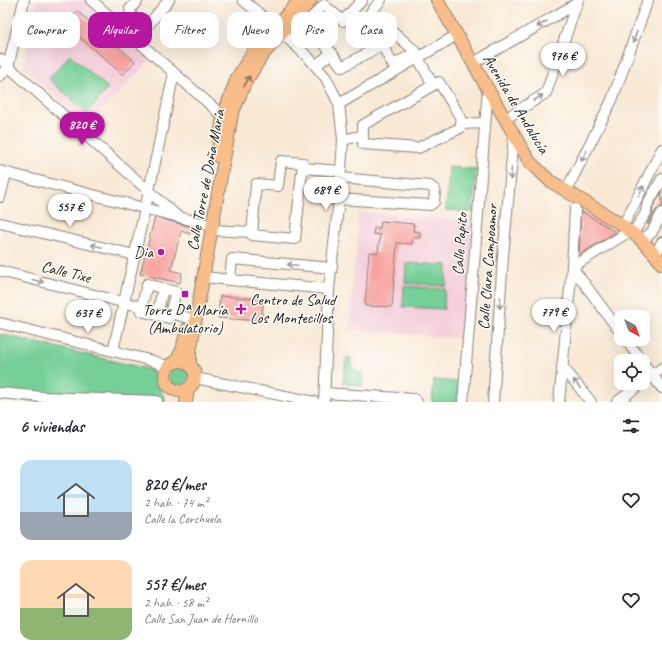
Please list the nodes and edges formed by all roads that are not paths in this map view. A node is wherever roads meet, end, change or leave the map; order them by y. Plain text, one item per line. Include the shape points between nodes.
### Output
1 (24, 0) edge
2 (91, 0) edge
3 (138, 0) edge
4 (169, 0) edge
5 (243, 0) edge
6 (362, 0) edge
7 (381, 0) edge
8 (439, 0) edge
9 (648, 0) edge
10 (577, 2) edge
11 (307, 6) edge
12 (105, 12) edge
13 (131, 12) edge
14 (257, 12) edge
15 (152, 20) edge
16 (283, 27) edge
17 (283, 34) edge
18 (458, 35) junction
19 (146, 48) edge
20 (259, 48) edge
21 (267, 48) edge
22 (332, 53) junction
23 (418, 58) junction
24 (0, 59) edge
25 (404, 62) junction
26 (473, 63) junction
27 (316, 65) junction
28 (8, 67) junction
29 (174, 73) junction
30 (0, 76) edge
31 (433, 85) junction
32 (488, 89) junction
33 (339, 104) junction
34 (223, 116) junction
35 (505, 119) junction
36 (485, 123) junction
37 (461, 124) junction
38 (363, 135) junction
39 (514, 135) junction
40 (343, 140) junction
41 (662, 149) edge
42 (303, 168) junction
43 (3, 172) edge
44 (340, 174) junction
45 (662, 178) edge
46 (149, 191) junction
47 (566, 191) junction
48 (0, 197) edge
49 (338, 199) junction
50 (145, 208) junction
51 (575, 209) dead end
52 (662, 213) edge
53 (178, 217) junction
54 (0, 222) edge
55 (209, 227) junction
56 (252, 232) junction
57 (632, 233) junction
58 (662, 242) edge
59 (135, 255) junction
60 (658, 259) edge
61 (572, 266) junction
62 (332, 268) junction
63 (0, 271) edge
64 (204, 277) junction
65 (230, 280) junction
66 (163, 289) junction
67 (329, 289) junction
68 (124, 302) junction
69 (142, 307) junction
70 (170, 313) junction
71 (157, 315) junction
72 (189, 318) junction
73 (0, 323) edge
74 (614, 323) edge
75 (113, 351) junction
76 (172, 365) junction
77 (190, 365) junction
78 (562, 366) junction
79 (662, 368) edge
80 (650, 373) edge
81 (652, 376) junction
82 (195, 378) junction
83 (662, 388) edge
84 (172, 389) junction
85 (188, 389) junction
86 (633, 390) edge
87 (0, 393) edge
88 (324, 398) edge
89 (52, 400) edge
90 (157, 401) dead end
91 (176, 402) edge
92 (186, 402) edge
93 (315, 402) edge
94 (417, 402) edge
95 (463, 402) edge
96 (493, 402) edge
97 (559, 402) edge
98 (591, 402) edge
99 (617, 402) edge

1 - 28 street
2 - 12 street
3 - 13 street via 130,9
4 - 15 street
5 - 14 street
6 - 11 street via 343,21 324,5
7 - 25 street via 371,12 416,52
8 - 18 main road, Avenida de Andalucía
9 -> 47 street via 612,100
10 -> 26 street
35 -> 10 street via 546,93
11 - 16 main road, Calle Torre de Doña María
11 - 22 street via 304,25
17 - 27 street
18 - 23 street
18 - 26 main road, Avenida de Andalucía
19 - 29 street
20 - 34 main road, Calle Torre de Doña María via 237,78
55 -> 21 main road, Calle Torre de Doña María via 232,114 245,83
22 - 25 street via 342,67 382,45 393,65
22 - 27 street
23 - 25 street
23 - 31 street
24 - 28 street
25 - 33 street
26 - 32 main road, Avenida de Andalucía
27 - 33 street via 326,78
28 - 30 street
28 - 46 street
29 - 34 street
29 - 46 street
31 - 37 street via 439,82 462,120
31 - 38 street via 363,125
32 - 35 main road, Avenida de Andalucía
32 - 36 street, Calle Papito
33 - 40 street
34 - 55 main road, Calle Torre de Doña María
35 - 39 main road, Avenida de Andalucía
36 - 37 street
36 - 95 street, Calle Papito
37 - 38 street via 460,128 418,148 363,144
38 - 40 street
39 - 47 main road, Avenida de Andalucía via 529,161 550,181
39 -> 96 street, Calle Clara Campoamor
40 - 44 street
57 -> 41 street
42 - 44 street
42 - 56 street via 296,238 252,235
42 - 56 street via 303,163 281,161 278,186 256,184
43 - 48 street
43 - 50 street
44 - 49 street
44 - 49 street via 430,186 435,190 434,202 430,205
45 - 57 street via 647,205 646,213
46 - 50 street
46 - 53 street
47 - 57 main road, Avenida de Andalucía
49 - 62 street
50 - 53 street
50 - 59 street
51 - 61 street
52 - 57 street via 652,232
53 - 55 street
59 -> 54 street
55 - 56 street
55 - 64 main road, Calle Torre de Doña María
55 - 72 main road, Calle Torre de Doña María
57 - 60 main road, Avenida de Andalucía
57 - 61 street
58 - 60 street
59 - 68 street
61 - 74 street
61 - 78 street
62 -> 65 street via 232,259
62 - 67 street
63 -> 68 street, Calle Tixe
64 - 65 street
64 - 77 main road, Calle Torre de Doña María via 190,352
65 - 67 street
66 - 69 street via 147,284
66 - 70 street via 176,292
66 - 71 street
67 - 88 street
68 - 69 street, Calle Tixe
68 - 75 street
69 - 71 street, Calle Tixe via 141,311
70 - 71 street via 169,318
70 - 72 street
72 - 76 main road, Calle Torre de Doña María via 182,350
73 - 75 street
75 - 76 street
76 - 77 main road via 183,362
76 - 84 main road via 165,375 166,383
77 - 82 main road
78 - 97 street
98 -> 78 street
79 - 81 street
80 - 81 street
81 - 83 street
82 - 85 main road
82 - 93 street
84 - 85 main road
84 - 91 main road
85 - 92 main road
86 - 99 street
87 - 89 street
88 - 94 street
89 - 90 street

